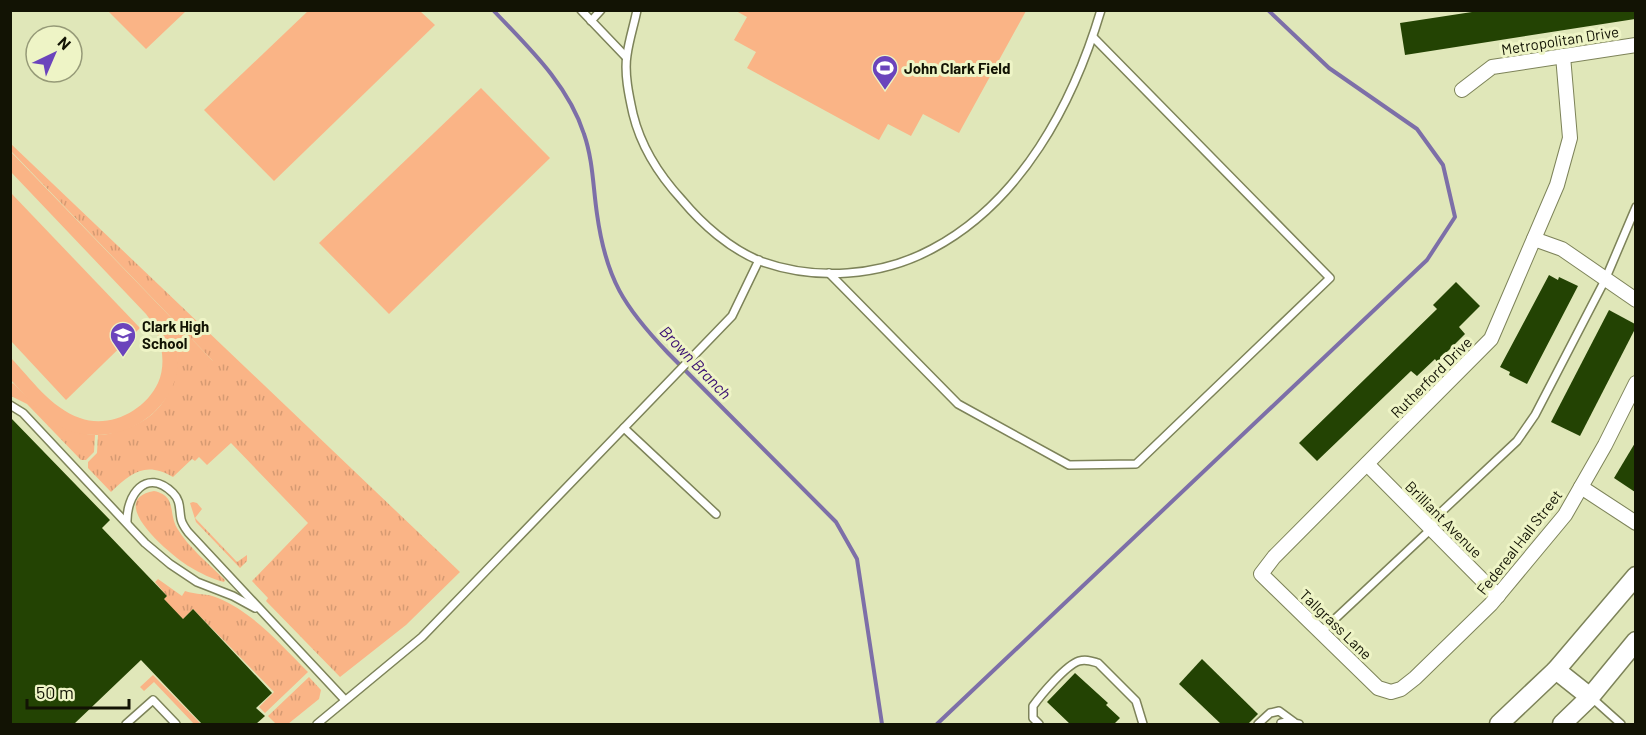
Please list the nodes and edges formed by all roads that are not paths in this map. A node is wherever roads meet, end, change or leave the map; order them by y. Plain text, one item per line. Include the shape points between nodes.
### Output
1 (581, 10) edge
2 (601, 10) edge
3 (636, 10) edge
4 (1101, 10) edge
5 (591, 21) junction
6 (1093, 36) junction
7 (1635, 45) edge
8 (1563, 56) junction
9 (626, 57) junction
10 (1462, 90) dead end
11 (1635, 207) edge
12 (1534, 239) junction
13 (759, 260) junction
14 (829, 273) junction
15 (1605, 280) junction
16 (1635, 300) edge
17 (1635, 383) edge
18 (10, 405) edge
19 (624, 428) junction
20 (1366, 464) junction
21 (1581, 487) junction
22 (716, 514) dead end
23 (127, 523) junction
24 (1635, 523) edge
25 (1431, 529) junction
26 (1261, 574) joint
27 (1635, 576) edge
28 (1498, 596) junction
29 (260, 610) junction
30 (1321, 632) junction
31 (1635, 641) edge
32 (1556, 670) junction
33 (1391, 692) joint
34 (1590, 697) junction
35 (345, 700) junction
36 (1281, 723) edge
37 (1297, 723) edge
38 (126, 724) edge
39 (176, 724) edge
40 (316, 724) edge
41 (1039, 724) edge
42 (1143, 724) edge
43 (1258, 724) edge
44 (1499, 724) edge
45 (1562, 724) edge
46 (1621, 724) edge

1 - 5 lane
2 - 5 lane
3 - 9 lane
4 - 6 lane
5 - 9 lane
6 - 14 lane via 1072,91 1052,128 1017,177 982,214 948,240 898,264 877,270
6 - 14 lane via 1330,278 1136,464 1069,465 958,404
7 - 8 street, Metropolitan Drive
8 - 10 street, Metropolitan Drive via 1492,67
8 - 12 street, Rutherford Drive via 1570,138 1557,185
9 - 13 lane via 636,124 659,171 705,224
11 - 15 lane
12 - 15 street via 1562,249
12 - 20 street, Rutherford Drive via 1491,339
13 - 14 lane via 784,268
13 - 19 lane via 732,316
15 - 16 street
15 - 25 lane via 1535,415 1516,441 1438,516
17 - 21 street, Federeal Hall Street
18 - 23 lane via 23,413
19 - 22 lane
19 - 35 lane via 422,637
20 - 25 street, Brilliant Avenue
20 - 26 street, Rutherford Drive via 1274,556
21 - 24 street
21 - 28 street, Federeal Hall Street via 1565,515
23 - 29 lane via 170,564 197,582
23 - 29 lane via 128,503 138,487 152,483 163,486 180,505 181,521 188,532
25 - 28 street, Brilliant Avenue
25 - 30 lane
26 - 30 street, Tallgrass Lane
27 - 32 street
28 - 33 street, Federeal Hall Street via 1415,678
29 - 35 lane
30 - 33 street, Tallgrass Lane via 1378,688
31 - 34 street
32 - 34 street
32 - 44 street
34 - 45 street
34 - 46 lane
35 - 40 lane
36 - 37 lane
37 - 43 lane via 1279,711 1270,713
38 - 39 lane via 153,700
41 - 42 lane via 1033,717 1033,706 1069,666 1090,660 1098,663 1136,701

